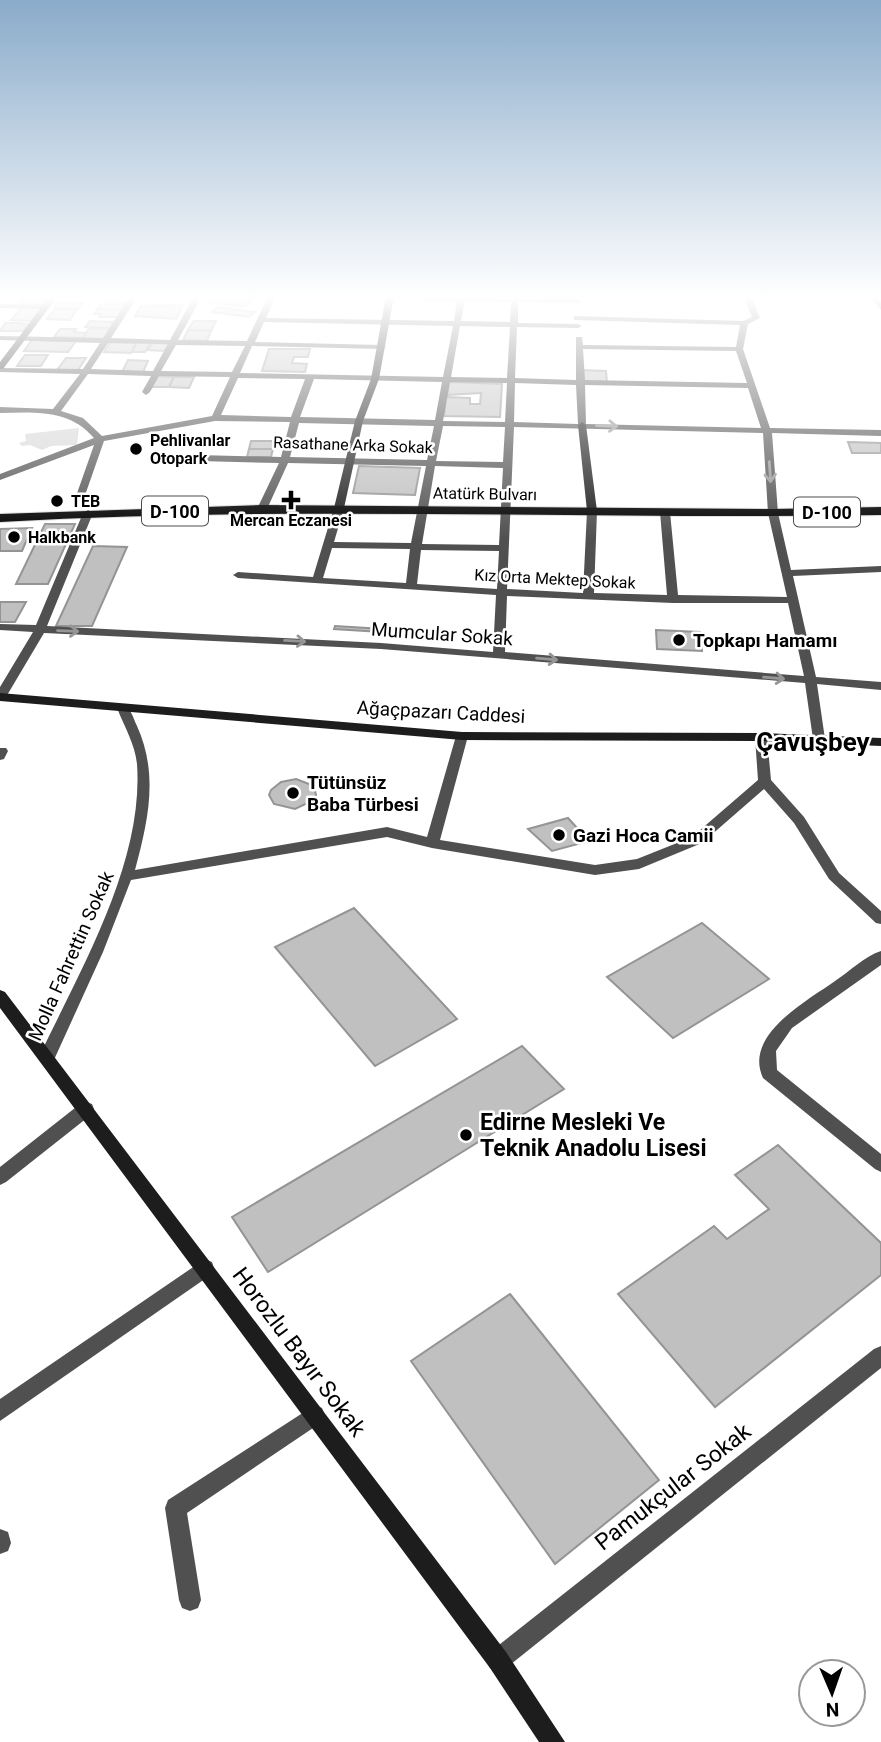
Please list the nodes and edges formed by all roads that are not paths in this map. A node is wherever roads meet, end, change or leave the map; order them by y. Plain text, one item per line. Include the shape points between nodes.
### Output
1 (82, 377) edge
2 (154, 377) edge
3 (234, 377) edge
4 (284, 377) edge
5 (447, 377) edge
6 (513, 377) edge
7 (580, 377) edge
8 (747, 377) edge
9 (310, 378) junction
10 (375, 379) junction
11 (446, 381) junction
12 (513, 381) junction
13 (580, 383) junction
14 (750, 387) junction
15 (146, 392) dead end
16 (0, 410) edge
17 (55, 411) junction
18 (215, 418) junction
19 (295, 419) junction
20 (359, 421) junction
21 (438, 422) junction
22 (510, 423) junction
23 (582, 425) junction
24 (767, 431) junction
25 (881, 433) edge
26 (100, 439) junction
27 (198, 458) dead end
28 (285, 458) junction
29 (349, 460) junction
30 (433, 463) junction
31 (508, 465) junction
32 (0, 477) edge
33 (80, 499) dead end
34 (339, 508) junction
35 (262, 509) junction
36 (0, 510) edge
37 (425, 510) junction
38 (506, 510) junction
39 (592, 511) junction
40 (881, 511) edge
41 (665, 512) junction
42 (88, 513) junction
43 (773, 513) junction
44 (0, 518) edge
45 (328, 545) junction
46 (416, 546) junction
47 (503, 548) junction
48 (881, 569) edge
49 (786, 573) junction
50 (238, 575) dead end
51 (317, 581) junction
52 (411, 587) junction
53 (502, 593) junction
54 (588, 596) junction
55 (673, 600) junction
56 (792, 600) junction
57 (0, 627) edge
58 (40, 630) junction
59 (499, 656) junction
60 (811, 681) junction
61 (881, 686) edge
62 (0, 697) edge
63 (123, 708) junction
64 (462, 736) junction
65 (761, 737) junction
66 (820, 738) junction
67 (881, 742) edge
68 (765, 781) junction
69 (432, 843) junction
70 (128, 876) junction
71 (881, 919) edge
72 (881, 957) edge
73 (0, 996) edge
74 (47, 1057) junction
75 (86, 1109) junction
76 (881, 1164) edge
77 (0, 1177) edge
78 (205, 1268) junction
79 (881, 1356) edge
80 (0, 1410) edge
81 (316, 1415) junction
82 (190, 1600) dead end
83 (498, 1660) junction
84 (553, 1742) edge

1 - 17 street
2 - 15 street
3 - 18 street
4 - 9 street
5 - 11 street
6 - 12 street
7 - 13 street
8 - 14 street
9 - 10 street
9 - 19 street
10 - 11 street
10 - 20 street
11 - 12 street
11 - 21 street
12 - 13 street
12 - 22 street
13 - 14 street
13 - 23 street
14 - 24 street
16 - 17 street
17 - 26 street via 77,418
18 - 19 street
18 - 26 street
19 - 20 street
19 - 28 street
20 - 21 street
20 - 29 street
21 - 22 street
21 - 30 street
22 - 23 street
22 - 31 street
23 -> 24 street
23 - 39 street
24 - 25 street
24 -> 43 street
26 - 32 street
26 - 33 street
27 - 28 street, Rasathane Arka Sokak
28 - 29 street, Rasathane Arka Sokak
28 - 35 street
29 - 30 street, Rasathane Arka Sokak
29 - 34 street
30 - 31 street, Rasathane Arka Sokak
30 - 37 street
31 - 38 street
34 - 35 main road, Atatürk Bulvarı / D-100
34 - 37 main road, Atatürk Bulvarı / D-100
34 - 45 street
35 - 42 main road, Atatürk Bulvarı / D-100
36 - 42 main road, Atatürk Bulvarı / D-100
37 - 38 main road, Atatürk Bulvarı / D-100
37 - 46 street
38 - 39 main road, Atatürk Bulvarı / D-100
38 - 47 street
39 - 41 main road, Atatürk Bulvarı / D-100
39 - 54 street
40 - 43 main road, Atatürk Bulvarı / D-100
41 - 43 main road, Atatürk Bulvarı / D-100
41 - 55 street
42 - 44 main road, Atatürk Bulvarı / D-100
42 - 58 street
43 - 49 street
45 - 46 street
45 - 51 street
46 - 47 street
46 - 52 street
47 - 53 street
48 - 49 street
49 - 56 street
50 - 51 street, Kız Orta Mektep Sokak
51 - 52 street, Kız Orta Mektep Sokak
52 - 53 street, Kız Orta Mektep Sokak
53 - 54 street, Kız Orta Mektep Sokak
53 - 59 street
54 - 55 street, Kız Orta Mektep Sokak
55 - 56 street, Kız Orta Mektep Sokak
56 - 60 street
57 - 58 street, Mumcular Sokak
58 -> 59 street, Mumcular Sokak
58 - 62 street
59 -> 60 street, Mumcular Sokak
60 - 61 street, Mumcular Sokak
60 - 66 street
62 - 63 street, Ağaçpazarı Caddesi
63 - 64 street, Ağaçpazarı Caddesi
63 - 70 street, Molla Fahrettin Sokak via 143,762 144,791
64 - 65 street, Ağaçpazarı Caddesi
64 - 69 street
65 - 66 street, Ağaçpazarı Caddesi
65 - 68 street
66 - 67 street, Ağaçpazarı Caddesi
68 - 69 street via 697,840 639,864 595,870
68 - 71 street via 799,820 834,876
69 - 70 street via 387,832
70 - 74 street, Molla Fahrettin Sokak
72 - 76 street via 786,1024 768,1050 769,1073
73 - 74 street, Horozlu Bayır Sokak
74 - 75 street, Horozlu Bayır Sokak
75 - 77 street
75 - 78 street, Horozlu Bayır Sokak
78 - 80 street
78 - 81 street, Horozlu Bayır Sokak
79 - 83 street, Pamukçular Sokak
81 - 82 street via 176,1508
81 - 83 street, Horozlu Bayır Sokak
83 - 84 street, Horozlu Bayır Sokak

